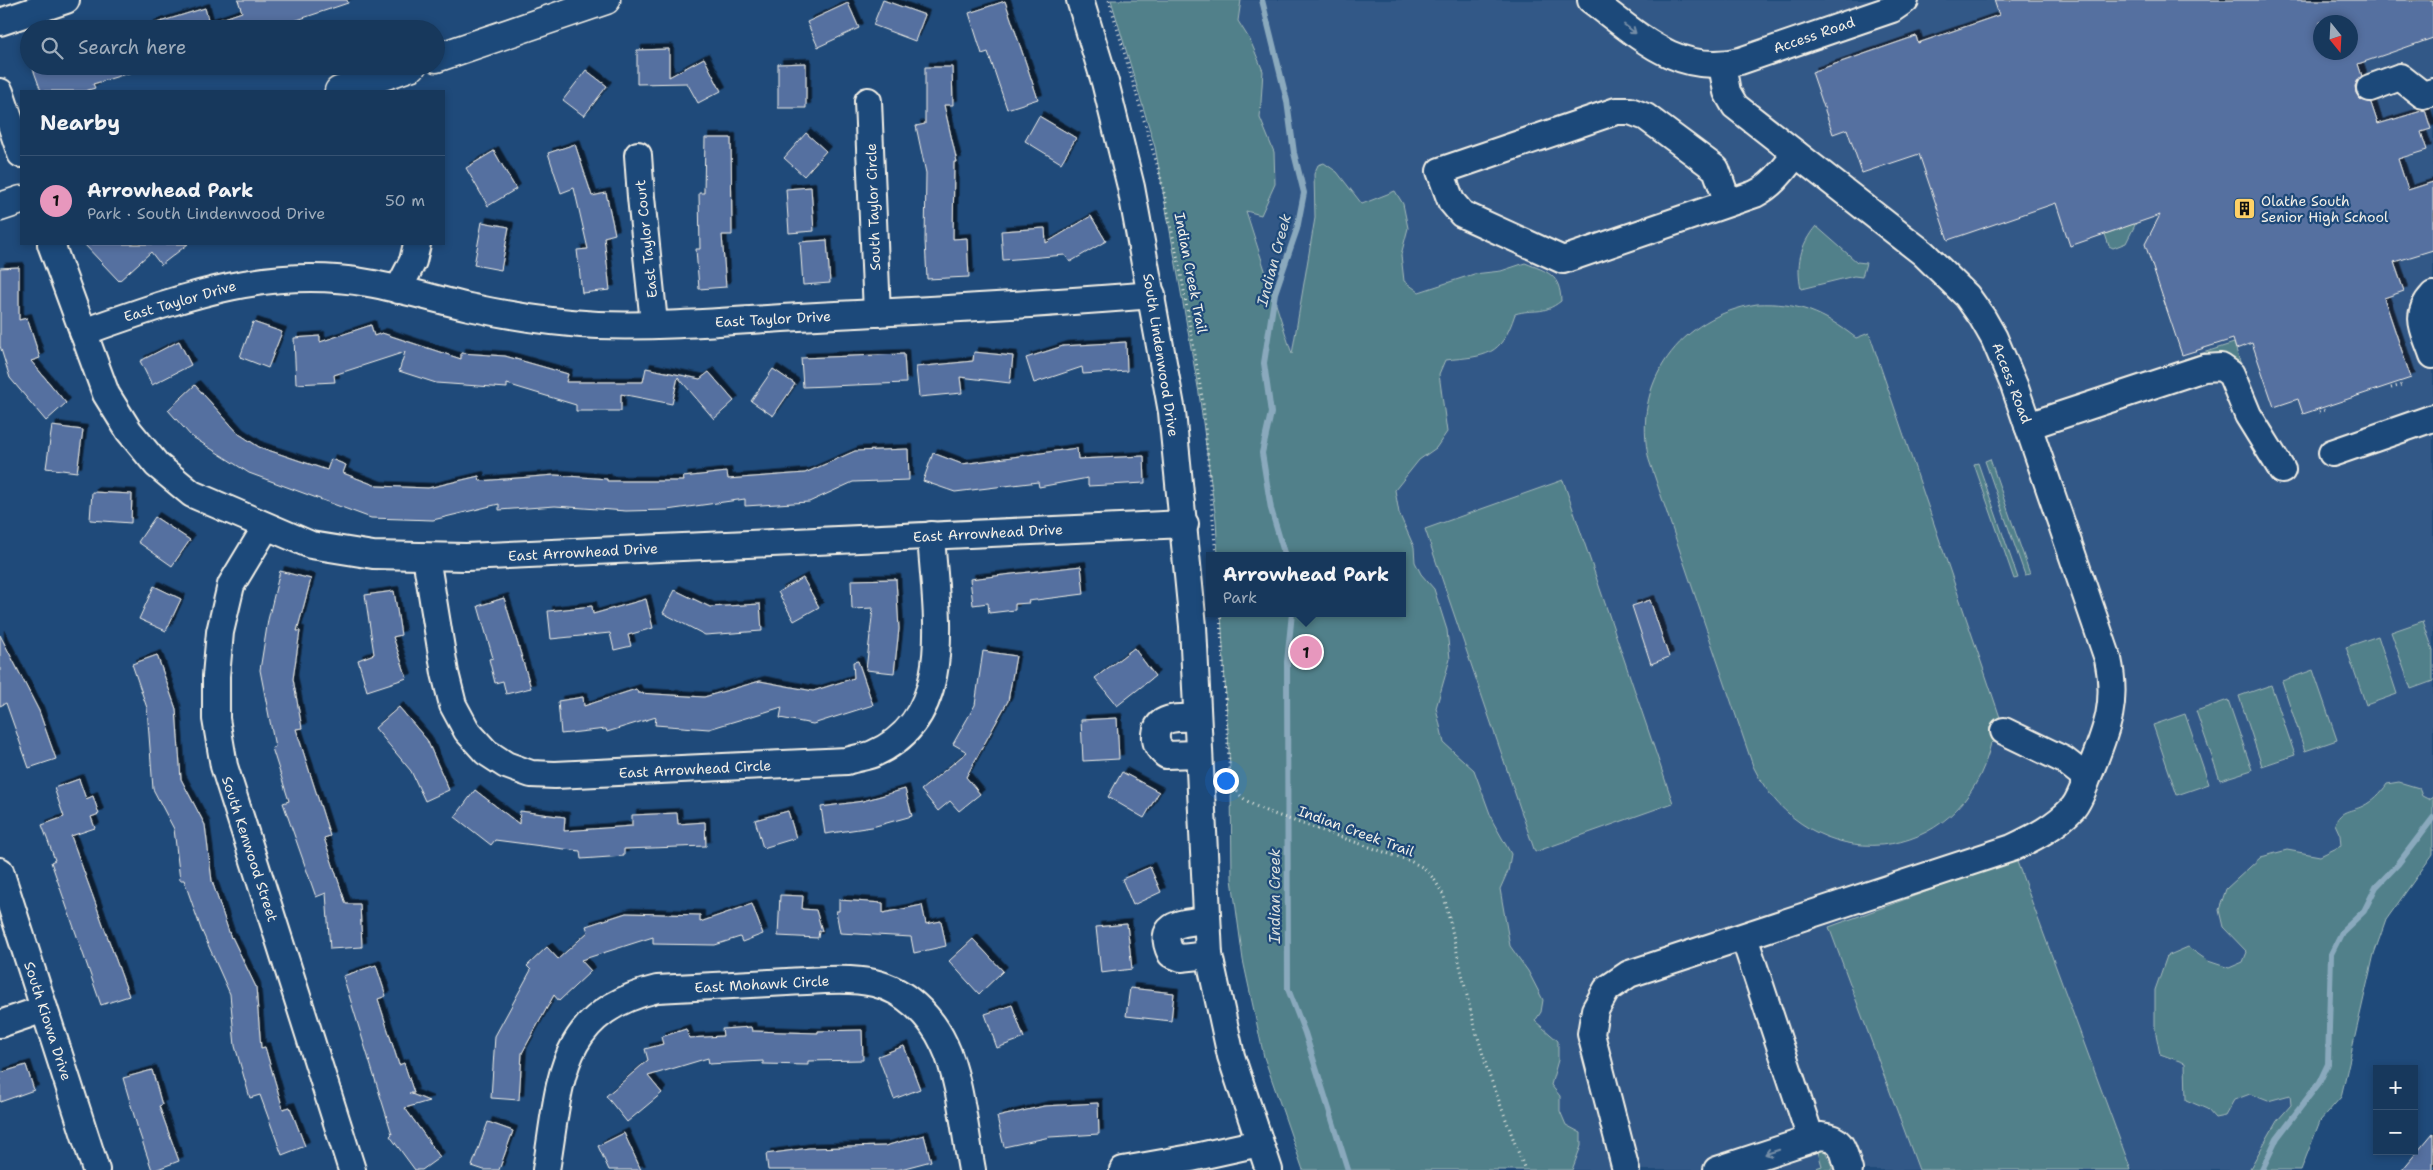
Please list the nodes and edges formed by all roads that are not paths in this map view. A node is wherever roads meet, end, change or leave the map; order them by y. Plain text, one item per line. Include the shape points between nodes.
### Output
1 (66, 0) edge
2 (606, 0) edge
3 (1080, 0) edge
4 (1591, 0) edge
5 (1905, 0) edge
6 (0, 22) edge
7 (445, 55) edge
8 (1722, 66) junction
9 (386, 75) edge
10 (2370, 88) dead end
11 (342, 90) edge
12 (0, 92) edge
13 (2433, 92) edge
14 (868, 101) dead end
15 (20, 151) edge
16 (1796, 154) junction
17 (638, 155) dead end
18 (20, 200) edge
19 (1728, 203) junction
20 (0, 207) edge
21 (51, 245) edge
22 (417, 245) edge
23 (398, 290) junction
24 (1152, 295) junction
25 (2433, 295) edge
26 (877, 313) junction
27 (654, 324) junction
28 (83, 332) junction
29 (2433, 355) edge
30 (2433, 418) edge
31 (2028, 426) junction
32 (2332, 453) dead end
33 (2282, 470) dead end
34 (1184, 524) junction
35 (266, 527) junction
36 (931, 535) junction
37 (426, 557) junction
38 (1197, 718) junction
39 (2004, 731) dead end
40 (1198, 754) junction
41 (2087, 778) junction
42 (0, 871) edge
43 (1208, 920) junction
44 (1744, 937) junction
45 (1209, 955) junction
46 (44, 1008) junction
47 (0, 1024) edge
48 (1811, 1139) junction
49 (1259, 1143) junction
50 (96, 1170) edge
51 (352, 1170) edge
52 (546, 1170) edge
53 (972, 1170) edge
54 (1123, 1170) edge
55 (1269, 1170) edge
56 (1626, 1170) edge
57 (1717, 1170) edge
58 (1849, 1170) edge

1 - 6 street
2 - 7 main road
3 - 24 street, South Lindenwood Drive via 1131,186
4 -> 8 street, Access Road via 1648,43 1669,54 1684,61
5 - 8 street, Access Road via 1892,9
8 - 16 street, Access Road via 1735,106
9 - 11 main road
10 - 13 street via 2400,78 2423,95
12 - 15 street
14 - 26 street, South Taylor Circle
16 - 19 street via 1767,188
16 - 31 street, Access Road via 1923,253 1967,296 1998,346
17 - 27 street, East Taylor Court
18 - 20 main road
19 - 19 street via 1563,260 1462,214 1451,201 1440,171 1616,111 1630,111 1646,116 1716,169
21 - 28 street, East Arrowhead Drive
22 - 23 street via 413,261
23 - 27 street, East Taylor Drive via 472,308 550,321 598,325
23 - 28 street, East Taylor Drive via 367,283 306,278 235,284
24 - 26 street, East Taylor Drive
24 - 34 street, South Lindenwood Drive via 1172,412
25 - 29 street via 2423,308 2421,319
26 - 27 street, East Taylor Drive
28 - 35 street, East Arrowhead Drive via 106,394 129,431 157,465 192,494
30 - 32 street
31 - 33 street via 2204,368 2221,367 2234,378 2248,415
31 - 41 street, Access Road via 2108,659 2113,682 2105,733
34 - 36 street, East Arrowhead Drive
34 - 38 street, South Lindenwood Drive
35 - 37 street, East Arrowhead Drive via 311,545 373,555
35 - 51 street, South Kenwood Street via 232,585 220,632 216,719 224,766
36 - 37 street, East Arrowhead Drive
36 - 37 street, East Arrowhead Circle via 937,666 931,692 918,718 901,736 873,754 847,761 555,775 531,774 506,765 486,752 467,732 452,705
38 - 40 street, South Lindenwood Drive
38 - 40 street via 1162,722 1156,730 1155,740 1166,755
39 - 41 street via 2064,760
40 - 43 street, South Lindenwood Drive
41 - 44 street, Access Road via 2074,806 2050,830 2012,848
42 - 46 street, South Kiowa Drive
43 - 45 street, South Lindenwood Drive
43 - 45 street via 1171,928 1166,935 1166,943 1171,954 1181,958
44 - 48 street
44 - 56 street, Access Road via 1629,974 1607,989 1595,1010 1591,1034
45 - 49 street, South Lindenwood Drive via 1231,1056
46 - 47 street
46 - 50 street, South Kiowa Drive
48 -> 57 street
48 - 58 street via 1826,1136 1839,1142
49 - 54 street
49 - 55 street, South Lindenwood Drive
52 - 53 street, East Mohawk Circle via 563,1073 574,1044 588,1024 610,1006 632,995 657,989 833,980 874,983 895,991 911,1001 932,1022 944,1044 954,1080

